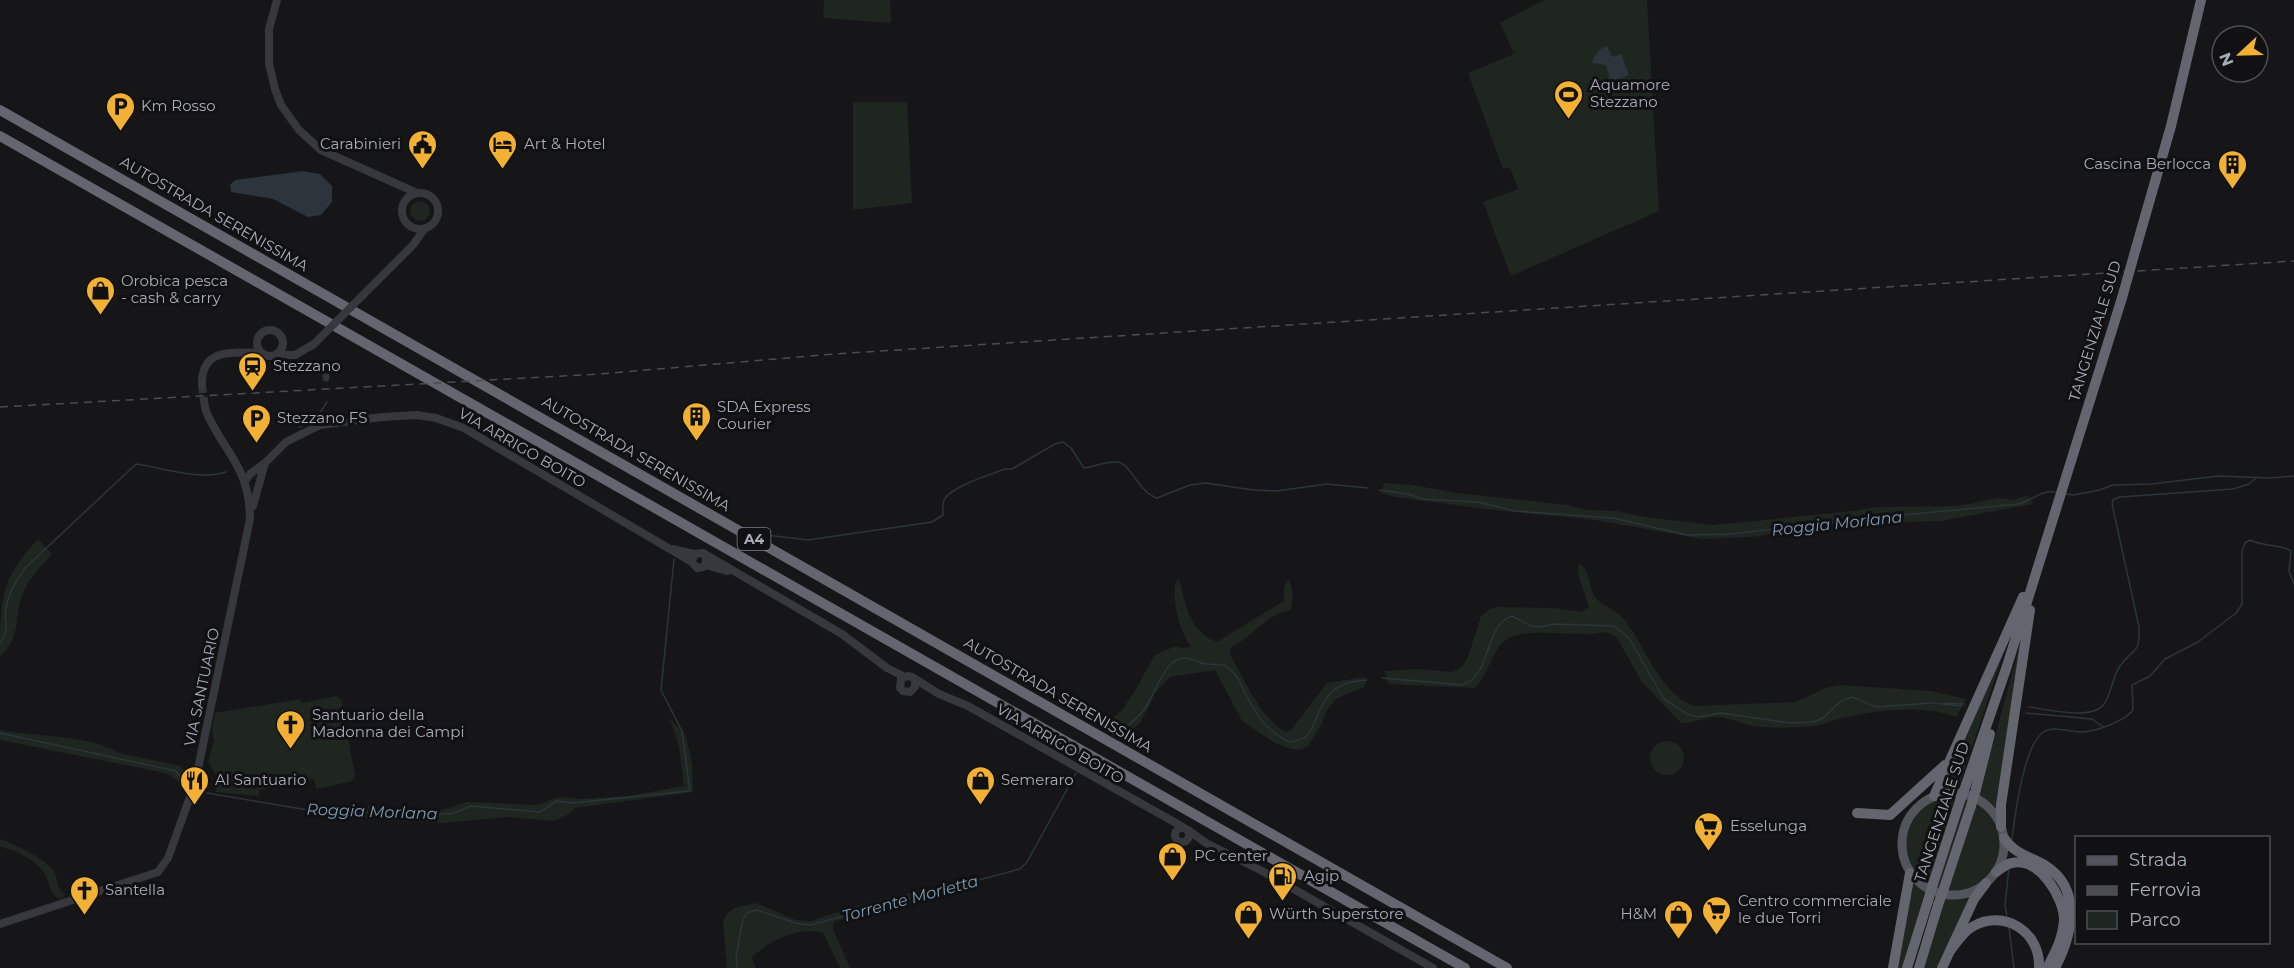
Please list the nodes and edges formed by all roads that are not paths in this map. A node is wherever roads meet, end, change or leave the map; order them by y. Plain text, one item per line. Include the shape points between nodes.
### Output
1 (277, 0) edge
2 (2201, 0) edge
3 (0, 110) edge
4 (0, 136) edge
5 (391, 183) junction
6 (417, 193) junction
7 (404, 202) junction
8 (411, 227) junction
9 (424, 228) junction
10 (403, 254) junction
11 (284, 340) junction
12 (257, 344) junction
13 (241, 352) junction
14 (262, 353) junction
15 (299, 353) junction
16 (274, 356) junction
17 (202, 386) tunnel mouth
18 (204, 401) tunnel mouth
19 (237, 465) junction
20 (261, 469) junction
21 (245, 481) junction
22 (250, 519) junction
23 (693, 558) junction
24 (706, 561) junction
25 (2033, 582) junction
26 (902, 679) junction
27 (915, 681) junction
28 (912, 691) junction
29 (939, 694) junction
30 (1951, 758) junction
31 (1934, 796) junction
32 (1857, 813) dead end
33 (1167, 820) junction
34 (2001, 827) junction
35 (1185, 828) junction
36 (1175, 833) junction
37 (2004, 838) junction
38 (1184, 842) junction
39 (1206, 843) junction
40 (1996, 872) junction
41 (1910, 873) junction
42 (1986, 884) junction
43 (1933, 903) junction
44 (0, 924) edge
45 (1950, 951) junction
46 (1433, 968) edge
47 (1465, 968) edge
48 (1507, 968) edge
49 (1893, 968) edge
50 (1907, 968) edge
51 (1918, 968) edge
52 (1942, 968) edge
53 (2039, 968) edge
54 (2047, 968) edge
55 (2055, 968) edge

1 - 5 street via 269,29 269,64 282,105 299,130 321,150
2 - 25 highway, TANGENZIALE SUD, bridge via 2171,126 2122,298
3 - 48 highway, AUTOSTRADA SERENISSIMA / A4
4 - 47 highway, A4
5 - 6 street
5 - 7 street
6 - 7 street
6 - 9 street via 431,197 438,207 436,219
7 - 8 street via 403,216
8 - 9 street
8 - 10 street via 410,242
9 - 10 street
10 - 15 street, bridge via 314,344
11 - 12 street via 280,333 270,329 259,335
11 - 15 street
11 - 16 street via 283,348
12 - 13 street
12 - 14 street
13 - 14 street
13 - 17 street via 224,353 210,360 204,369
14 - 16 street
15 - 16 street
18 - 19 street, VIA SANTUARIO via 207,416
19 - 20 street
19 - 21 street, VIA SANTUARIO
20 - 21 street, VIA ARRIGO BOITO
20 - 22 street, VIA ARRIGO BOITO
20 - 23 street, VIA ARRIGO BOITO via 286,442 320,425 404,415 436,418 464,428 659,544
21 - 22 street, VIA SANTUARIO
22 - 44 street, VIA SANTUARIO via 193,790 168,858 158,872
23 - 24 street, VIA ARRIGO BOITO via 701,552
23 - 24 street, VIA ARRIGO BOITO via 697,567
24 - 26 street, VIA ARRIGO BOITO via 740,575 842,633
25 - 30 highway via 2025,591
25 - 34 highway
25 - 43 highway, TANGENZIALE SUD, bridge
26 - 27 street, VIA ARRIGO BOITO via 912,677
26 - 28 street, VIA ARRIGO BOITO via 900,688
27 - 28 street
27 - 29 street, VIA ARRIGO BOITO
28 - 29 street, VIA ARRIGO BOITO
29 - 33 street, VIA ARRIGO BOITO via 968,706
30 - 31 highway
30 - 32 highway via 1890,815
31 - 34 main road via 1958,793 1974,797 1993,812
31 - 41 main road via 1916,808 1904,827 1902,847
33 - 35 street, VIA ARRIGO BOITO
33 - 36 street, VIA ARRIGO BOITO
34 - 37 main road
35 - 36 street
35 - 38 street via 1189,838
35 - 39 street, VIA ARRIGO BOITO
36 - 38 street, VIA ARRIGO BOITO via 1177,840
37 - 40 main road
37 - 55 highway via 2020,853 2048,867 2067,894 2072,915 2070,933
38 - 39 street, VIA ARRIGO BOITO
39 - 46 street, VIA ARRIGO BOITO
40 - 42 main road
40 - 54 highway via 2013,863 2026,864 2041,873 2056,890 2064,921
41 - 42 main road via 1929,890 1946,895 1971,892
41 - 49 highway
42 - 45 highway via 1974,899
43 - 50 highway, TANGENZIALE SUD
43 - 51 highway, TANGENZIALE SUD
45 - 52 highway
45 - 53 highway via 1971,928 1984,921 1999,920 2026,931 2040,957

